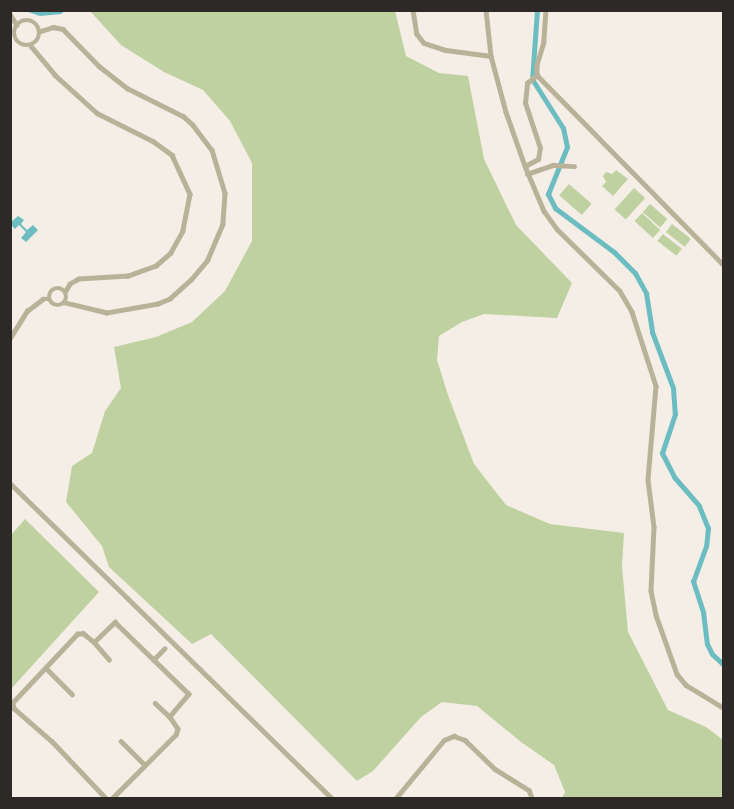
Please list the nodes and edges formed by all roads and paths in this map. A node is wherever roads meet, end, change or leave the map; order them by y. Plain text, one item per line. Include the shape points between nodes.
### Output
1 (413, 10) edge
2 (486, 10) edge
3 (546, 10) edge
4 (10, 14) edge
5 (16, 25) junction
6 (41, 31) junction
7 (12, 32) edge
8 (31, 46) junction
9 (491, 56) junction
10 (537, 75) junction
11 (525, 166) junction
12 (574, 166) dead end
13 (527, 174) junction
14 (723, 265) edge
15 (66, 291) junction
16 (49, 298) junction
17 (65, 303) junction
18 (10, 338) edge
19 (10, 483) edge
20 (93, 642) junction
21 (164, 649) dead end
22 (109, 659) dead end
23 (153, 660) junction
24 (46, 668) junction
25 (72, 694) dead end
26 (155, 703) dead end
27 (723, 708) edge
28 (170, 717) junction
29 (121, 741) dead end
30 (145, 765) junction
31 (105, 798) edge
32 (113, 798) edge
33 (332, 798) edge
34 (396, 798) edge
35 (532, 798) edge

1 - 9 street via 417,34 424,43
2 - 9 street
3 - 10 street
4 - 5 street
5 - 6 street via 29,19
5 - 7 street
6 - 8 street
6 - 17 street via 63,29 127,88 183,116 212,150 225,193 223,224 208,260 170,298 158,304 107,313
7 - 8 street via 19,43
8 - 15 street via 91,109 172,155 190,194 183,231 171,253 156,266 128,276 79,279
9 - 11 street
10 - 11 street via 527,83 525,103 540,148 538,159
10 - 14 street
11 - 13 street
12 - 13 street via 553,165
13 - 27 street via 547,217 620,291 632,312 656,386 648,480 654,527 651,591 656,615 677,674 695,692
15 - 16 street via 55,288
15 - 17 street
16 - 17 street via 57,306
16 - 18 street via 27,311
19 - 33 street
20 - 22 street
20 - 23 street via 118,622
20 - 24 street via 83,633 77,634
21 - 23 street
23 - 28 street via 189,694
24 - 25 street
24 - 31 street via 12,703 13,707
26 - 28 street
28 - 30 street via 178,729 176,735
29 - 30 street
30 - 32 street
34 - 35 street via 444,740 453,736 465,740 495,769 529,790

